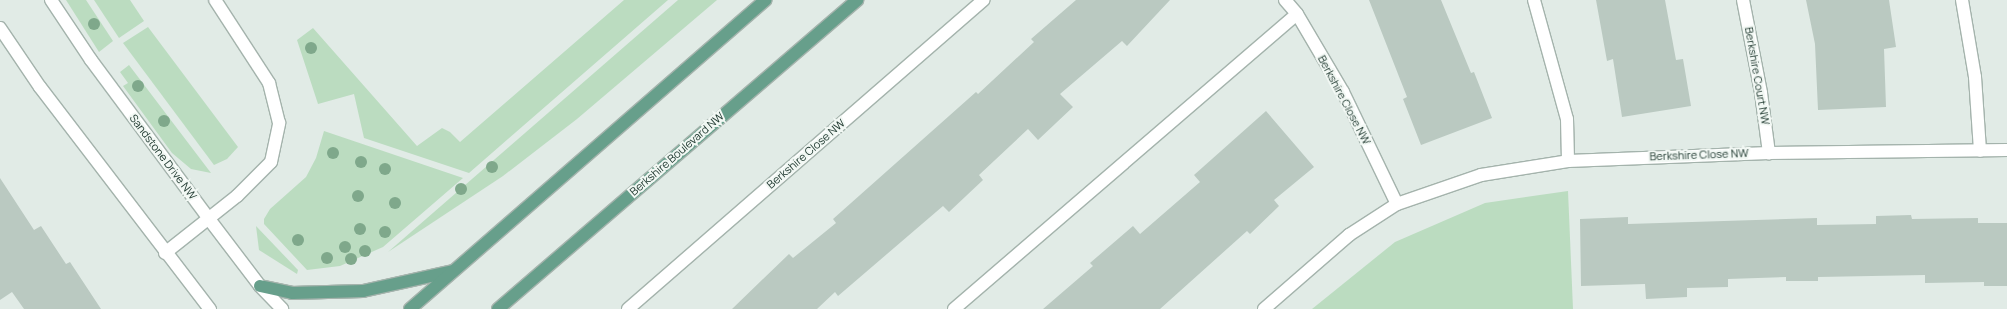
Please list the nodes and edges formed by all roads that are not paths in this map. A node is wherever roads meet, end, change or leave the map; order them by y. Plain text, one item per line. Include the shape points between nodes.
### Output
1 (51, 0) edge
2 (215, 0) edge
3 (765, 0) edge
4 (857, 0) edge
5 (984, 0) edge
6 (1285, 0) edge
7 (1534, 0) edge
8 (1743, 0) edge
9 (1962, 0) edge
10 (1297, 14) junction
11 (0, 28) edge
12 (2007, 150) edge
13 (1980, 151) junction
14 (1769, 153) junction
15 (1568, 161) junction
16 (1397, 204) junction
17 (209, 219) junction
18 (166, 253) junction
19 (456, 270) junction
20 (260, 286) junction
21 (210, 309) edge
22 (282, 309) edge
23 (410, 309) edge
24 (498, 309) edge
25 (628, 309) edge
26 (954, 309) edge
27 (1264, 309) edge

1 - 17 street, Sandstone Drive NW via 91,60
2 - 17 street via 269,83 279,123 271,162 237,196
3 - 19 main road
4 - 24 main road, Berkshire Boulevard NW
5 - 25 street, Berkshire Close NW
6 - 10 street, Berkshire Close NW
7 - 15 street via 1567,120
8 - 14 street, Berkshire Court NW via 1761,93
9 - 13 street via 1975,77
10 - 16 street, Berkshire Close NW via 1343,92
10 - 26 street
11 - 18 street via 40,87
12 - 13 street, Berkshire Close NW
13 - 14 street, Berkshire Close NW
14 - 15 street, Berkshire Close NW
15 - 16 street, Berkshire Close NW via 1481,175
16 - 27 street, Berkshire Close NW via 1349,235
17 - 18 street
17 - 20 street, Sandstone Drive NW
18 - 21 street
19 - 20 main road via 363,290 292,293
19 - 23 main road
20 - 22 street, Sandstone Drive NW

